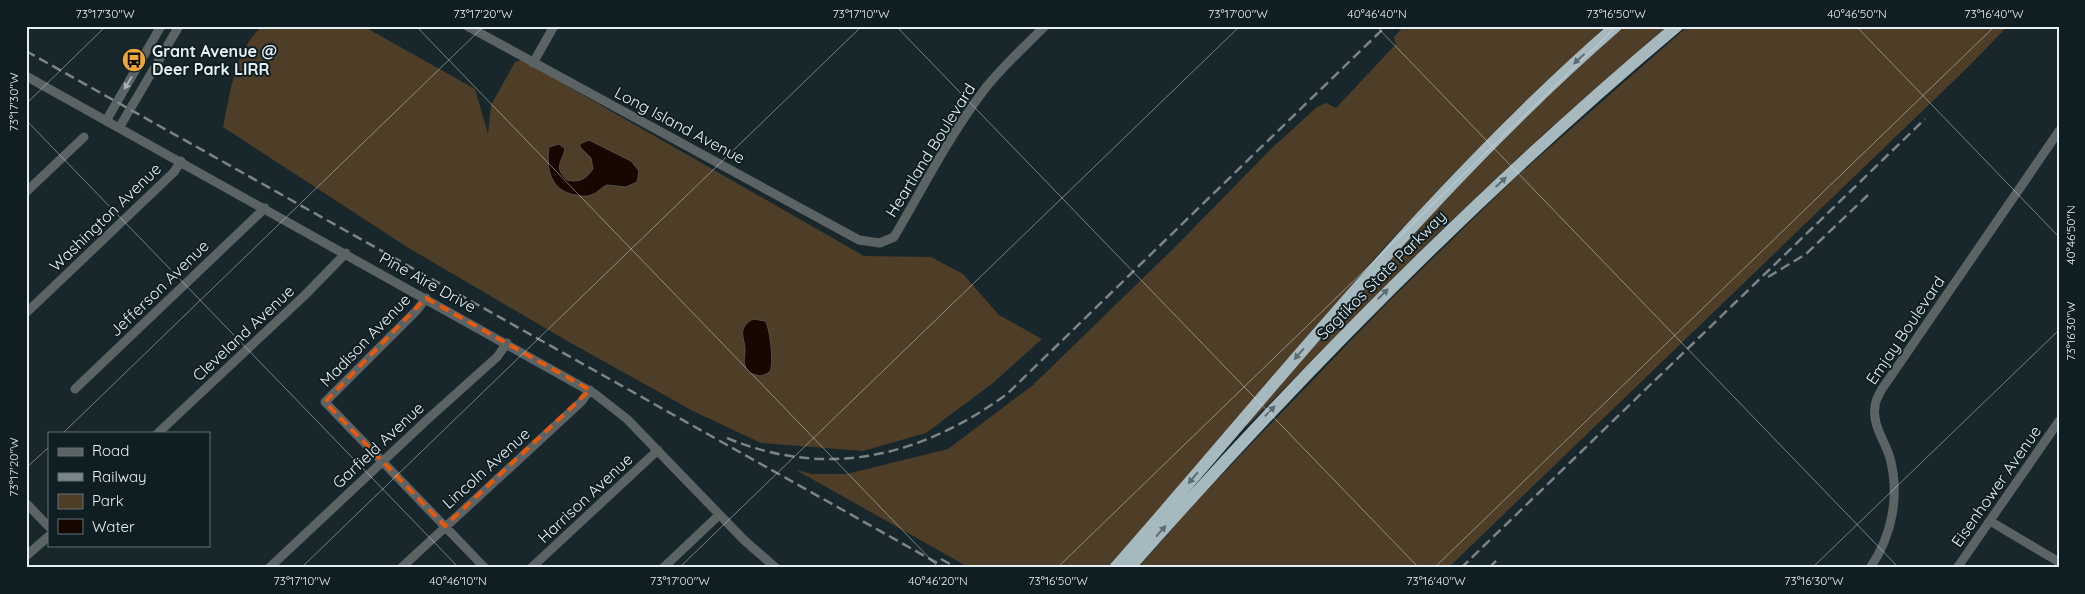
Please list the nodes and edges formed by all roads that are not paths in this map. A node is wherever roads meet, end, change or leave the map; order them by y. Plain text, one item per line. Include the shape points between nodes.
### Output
1 (161, 26) edge
2 (179, 26) edge
3 (467, 26) edge
4 (554, 26) edge
5 (1045, 26) edge
6 (1616, 26) edge
7 (1677, 26) edge
8 (533, 63) junction
9 (26, 76) edge
10 (106, 121) junction
11 (119, 128) junction
12 (2059, 131) edge
13 (84, 137) dead end
14 (181, 161) junction
15 (26, 192) edge
16 (264, 208) junction
17 (880, 243) joint
18 (346, 253) junction
19 (426, 298) junction
20 (26, 313) edge
21 (507, 343) junction
22 (75, 389) dead end
23 (590, 390) junction
24 (2058, 422) edge
25 (159, 432) edge
26 (658, 450) junction
27 (383, 462) junction
28 (26, 503) edge
29 (719, 515) junction
30 (1990, 521) junction
31 (48, 526) edge
32 (445, 526) junction
33 (48, 537) edge
34 (26, 556) edge
35 (2059, 562) edge
36 (269, 568) edge
37 (401, 568) edge
38 (486, 568) edge
39 (531, 568) edge
40 (663, 568) edge
41 (776, 568) edge
42 (1115, 568) edge
43 (1129, 568) edge
44 (1870, 568) edge
45 (1957, 568) edge

1 -> 10 street
2 - 11 street
3 - 8 street, Long Island Avenue
4 - 8 street
5 - 17 street, Heartland Boulevard via 985,89 950,140 894,237
6 -> 42 highway, Sagtikos State Parkway via 1513,121 1420,217
43 -> 7 highway, Sagtikos State Parkway via 1265,416 1390,288 1548,138
8 - 17 street, Long Island Avenue via 859,240
9 - 10 street, Pine Aire Drive
10 - 11 street, Pine Aire Drive
11 - 14 street, Pine Aire Drive
12 - 44 street, Emjay Boulevard via 1882,389 1874,406 1875,421 1890,457 1894,502 1891,524
13 - 15 street
14 - 16 street, Pine Aire Drive
14 - 20 street, Washington Avenue via 174,172
16 - 18 street, Pine Aire Drive
16 - 22 street, Jefferson Avenue
18 - 19 street, Pine Aire Drive
18 - 25 street, Cleveland Avenue
19 - 21 street, Pine Aire Drive
19 - 27 street, Madison Avenue via 326,402
21 - 23 street, Pine Aire Drive
21 - 27 street, Garfield Avenue via 498,357
23 - 26 street, Pine Aire Drive via 621,413
23 - 32 street, Lincoln Avenue via 581,402
24 - 30 street, Eisenhower Avenue
26 - 29 street, Pine Aire Drive
26 - 39 street, Harrison Avenue
27 - 32 street
27 - 36 street, Garfield Avenue
28 - 31 street
29 - 40 street
29 - 41 street, Pine Aire Drive
30 - 35 street
30 - 45 street, Eisenhower Avenue
32 - 37 street, Lincoln Avenue
32 - 38 street
33 - 34 street

